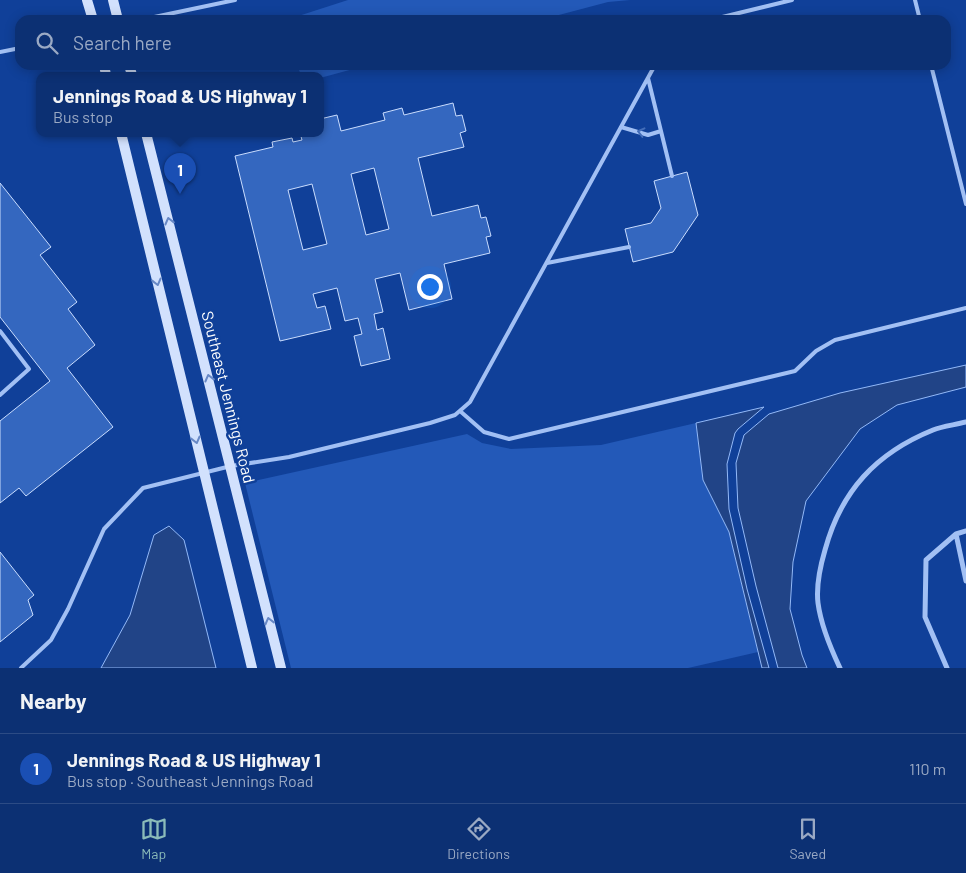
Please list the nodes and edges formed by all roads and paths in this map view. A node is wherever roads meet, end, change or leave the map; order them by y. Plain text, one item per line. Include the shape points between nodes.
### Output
1 (87, 0) edge
2 (112, 0) edge
3 (235, 0) edge
4 (792, 0) edge
5 (915, 0) edge
6 (92, 15) edge
7 (116, 15) edge
8 (164, 15) edge
9 (730, 15) edge
10 (919, 15) edge
11 (15, 49) edge
12 (0, 52) edge
13 (652, 70) edge
14 (932, 70) edge
15 (648, 78) junction
16 (621, 127) junction
17 (661, 131) junction
18 (122, 137) edge
19 (147, 137) edge
20 (672, 176) dead end
21 (966, 204) edge
22 (629, 247) dead end
23 (547, 263) junction
24 (966, 308) edge
25 (0, 331) edge
26 (0, 395) edge
27 (460, 411) junction
28 (966, 422) edge
29 (231, 466) junction
30 (204, 472) junction
31 (966, 532) edge
32 (956, 534) junction
33 (966, 581) edge
34 (21, 668) edge
35 (252, 668) edge
36 (281, 668) edge
37 (840, 668) edge
38 (947, 668) edge

1 - 6 street
2 - 7 street
3 - 8 lane
4 - 9 lane
5 - 10 lane
11 - 12 lane
13 - 15 lane
14 - 21 lane
15 - 16 lane
15 - 17 lane
17 -> 16 lane via 648,135
16 - 23 lane
17 - 20 lane
18 -> 30 street
29 -> 19 street, Southeast Jennings Road
22 - 23 lane
23 - 27 lane via 470,402
24 - 27 lane via 835,340 816,351 795,371 509,439 484,432
25 - 26 lane via 29,369
27 - 29 lane via 447,418 385,434 289,457
28 - 37 street via 934,430 901,446 868,470 846,497 830,532 819,570 818,602 826,638
29 - 30 lane
36 -> 29 street, Southeast Jennings Road
30 - 34 lane via 143,488 104,530 51,640
30 - 35 street
31 - 32 street
32 - 33 street
32 - 38 street via 926,560 924,617

